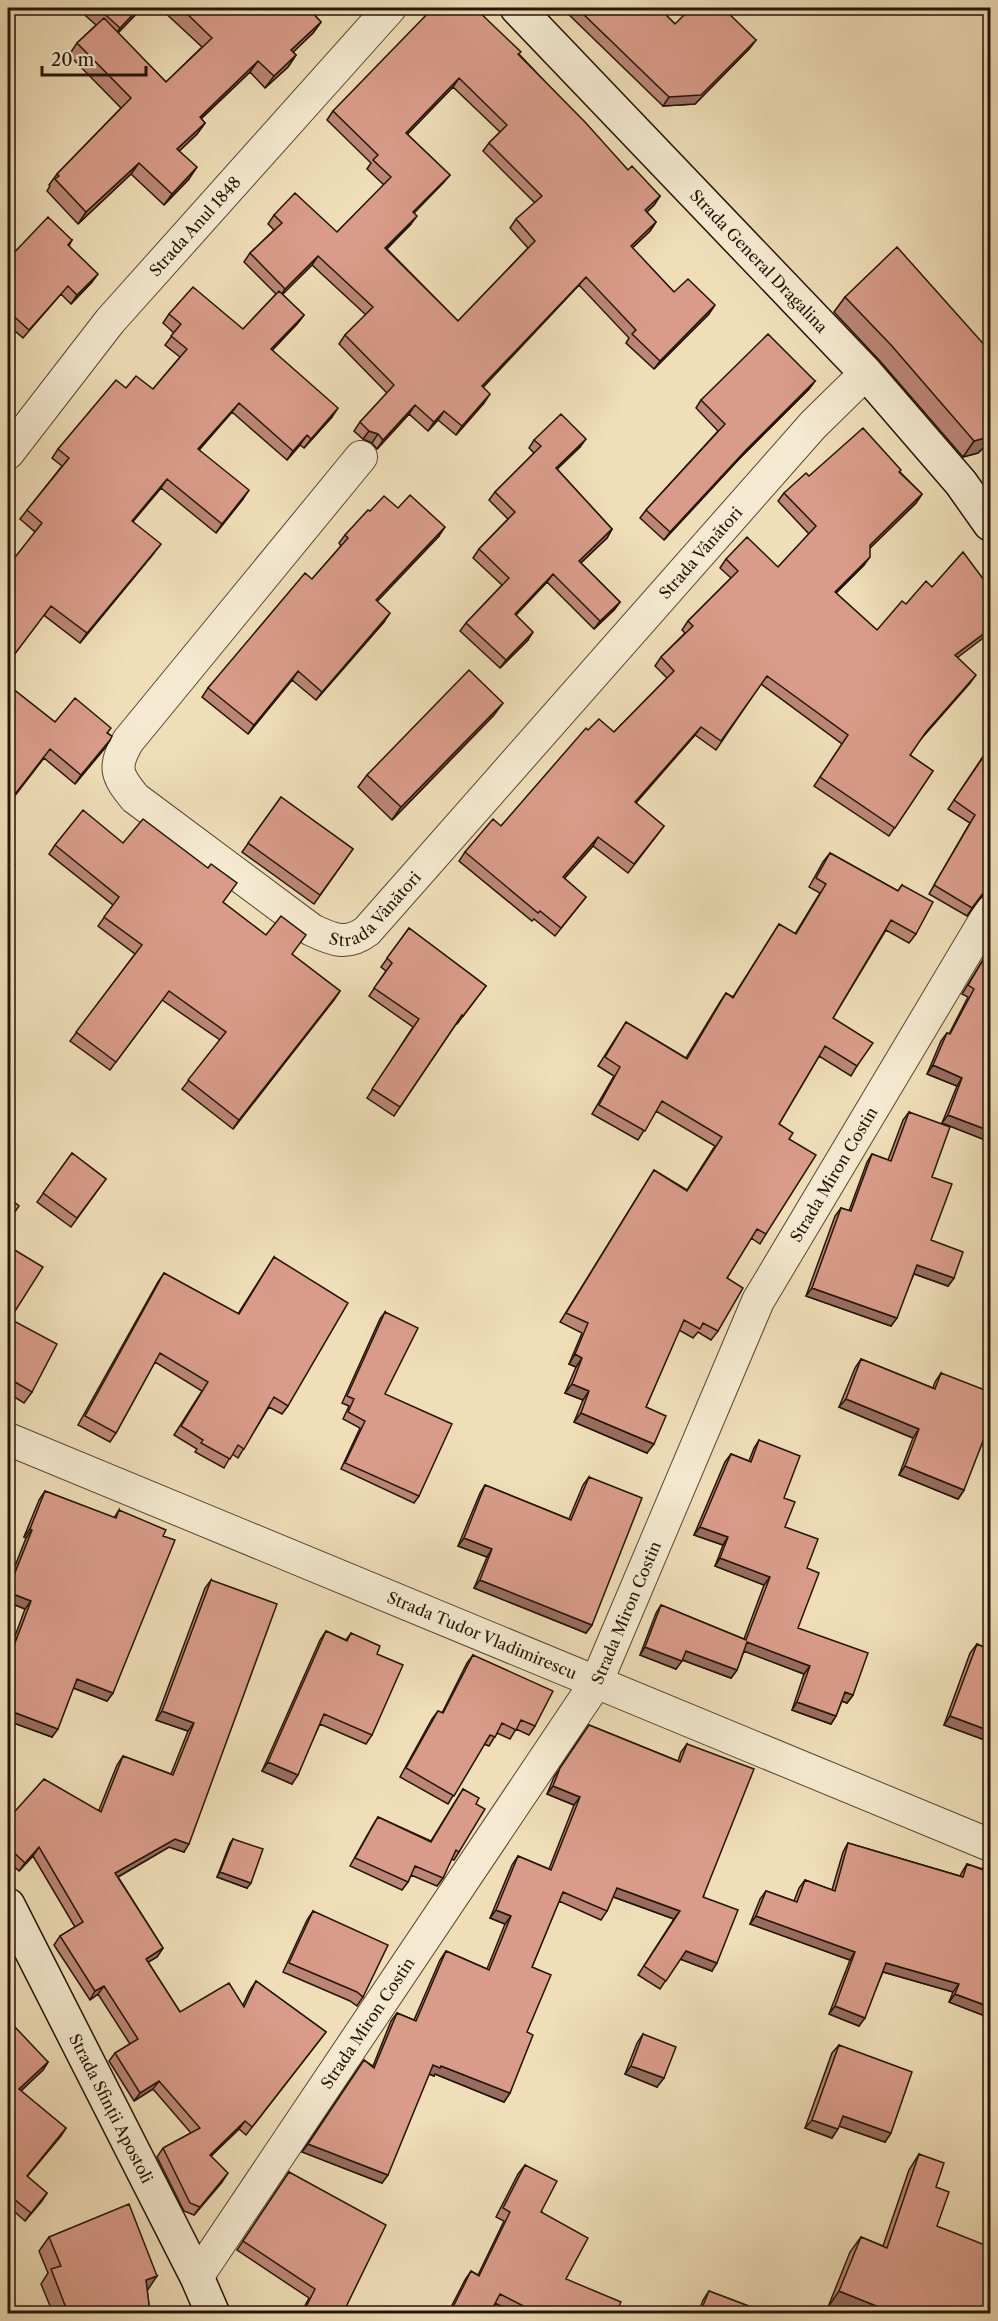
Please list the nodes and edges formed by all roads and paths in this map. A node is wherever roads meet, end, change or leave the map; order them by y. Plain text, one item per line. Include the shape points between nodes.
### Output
1 (390, 8) edge
2 (517, 8) edge
3 (866, 373) junction
4 (8, 453) edge
5 (361, 457) dead end
6 (990, 524) edge
7 (990, 912) edge
8 (8, 1439) edge
9 (597, 1681) junction
10 (990, 1845) edge
11 (8, 1905) edge
12 (213, 2300) edge

1 - 4 street, Strada Anul 1848 via 110,321
2 - 3 street, Strada General Dragalina
3 - 5 street, Strada Vânători via 805,434 367,931 356,939 340,940 312,930 135,798 122,782 118,768 128,741
3 - 6 street, Strada General Dragalina via 962,483
7 - 9 street, Strada Miron Costin via 758,1300
8 - 9 street, Strada Tudor Vladimirescu
9 - 10 street, Strada Tudor Vladimirescu
9 - 12 street, Strada Miron Costin
11 - 12 street, Strada Sfinții Apostoli

